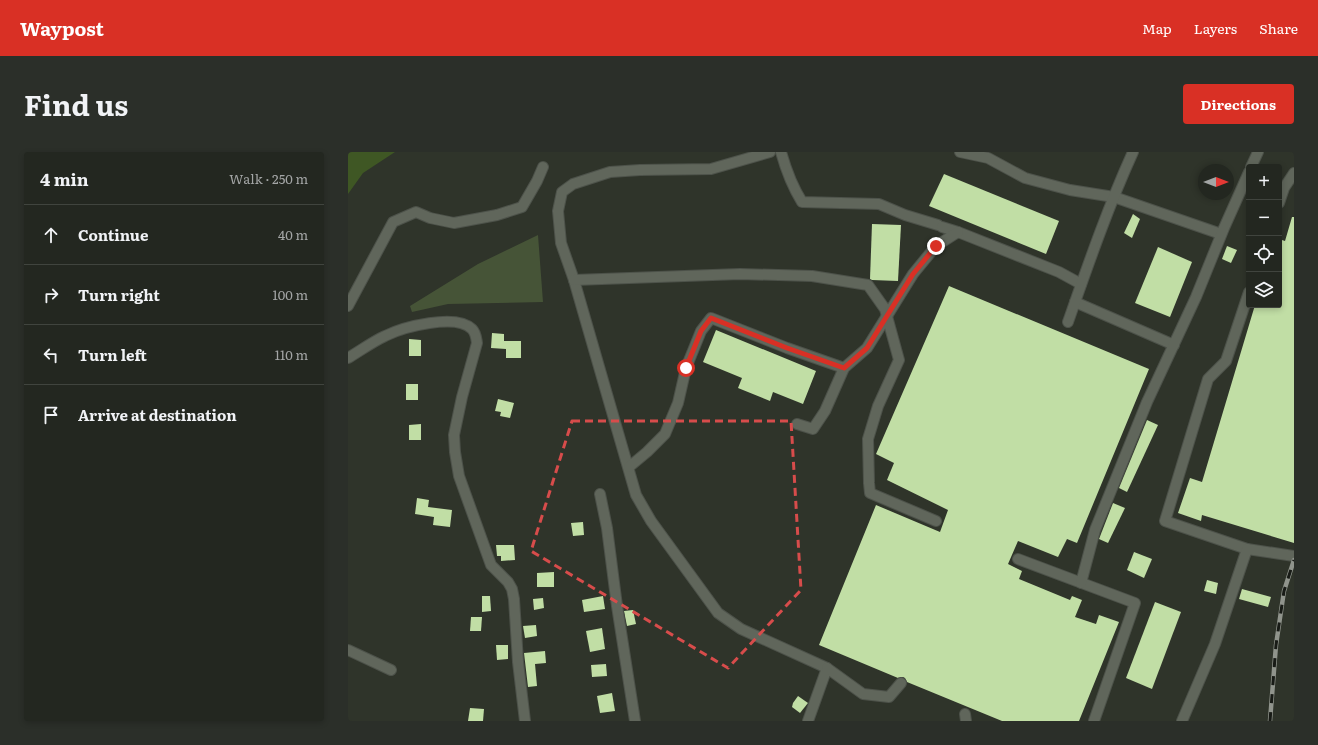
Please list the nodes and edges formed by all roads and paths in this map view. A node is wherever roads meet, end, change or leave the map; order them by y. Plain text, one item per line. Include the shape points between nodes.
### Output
1 (770, 152) edge
2 (781, 152) edge
3 (960, 152) edge
4 (1133, 152) edge
5 (1258, 152) edge
6 (1252, 164) edge
7 (544, 167) dead end
8 (1294, 172) edge
9 (1246, 179) edge
10 (1114, 197) junction
11 (1280, 200) edge
12 (958, 232) junction
13 (1221, 234) junction
14 (574, 280) junction
15 (1081, 284) junction
16 (1246, 301) edge
17 (1075, 302) junction
18 (348, 306) edge
19 (887, 317) junction
20 (1068, 322) dead end
21 (1174, 345) junction
22 (348, 358) edge
23 (844, 368) junction
24 (797, 424) dead end
25 (629, 467) junction
26 (600, 494) dead end
27 (936, 522) dead end
28 (1247, 549) junction
29 (1294, 556) edge
30 (1018, 559) dead end
31 (1081, 583) junction
32 (348, 650) edge
33 (827, 668) junction
34 (391, 670) dead end
35 (901, 683) dead end
36 (525, 721) edge
37 (635, 721) edge
38 (808, 721) edge
39 (1094, 721) edge
40 (1182, 721) edge

1 - 14 street via 711,169 610,172 573,184 562,192 558,211 562,243
2 - 12 street via 787,173 802,202 879,204
3 - 10 street via 988,158 1025,178 1070,190
4 - 10 street
5 - 6 street
7 - 18 street via 522,207 497,215 454,223 416,212 393,222
8 - 11 street
9 - 13 street
10 - 13 street
10 - 15 street
12 - 15 street via 1059,272
12 - 19 street via 936,246 913,274
13 - 21 street
14 - 19 street via 740,274 812,276 868,284 885,309
14 - 25 street
15 - 17 street
16 - 28 street via 1226,361 1208,379 1165,520
17 - 20 street
17 - 21 street
19 - 23 street via 867,348
19 - 27 street via 899,360 878,406 868,439 870,493
21 - 31 street via 1147,402 1095,530
22 - 36 street via 385,336 429,323 457,322 471,328 476,335 477,343 454,435 455,452 459,476 491,565 508,582 512,590
23 - 24 street via 825,411 813,429
23 - 25 street via 711,318 701,331 686,368 678,403 665,434
25 - 33 street via 636,496 651,521 718,613 741,630
26 - 37 street
28 - 29 street
28 - 40 street via 1215,644
30 - 31 street
31 - 39 street via 1135,603
32 - 34 street
33 - 35 street via 863,694 889,697
33 - 38 street

